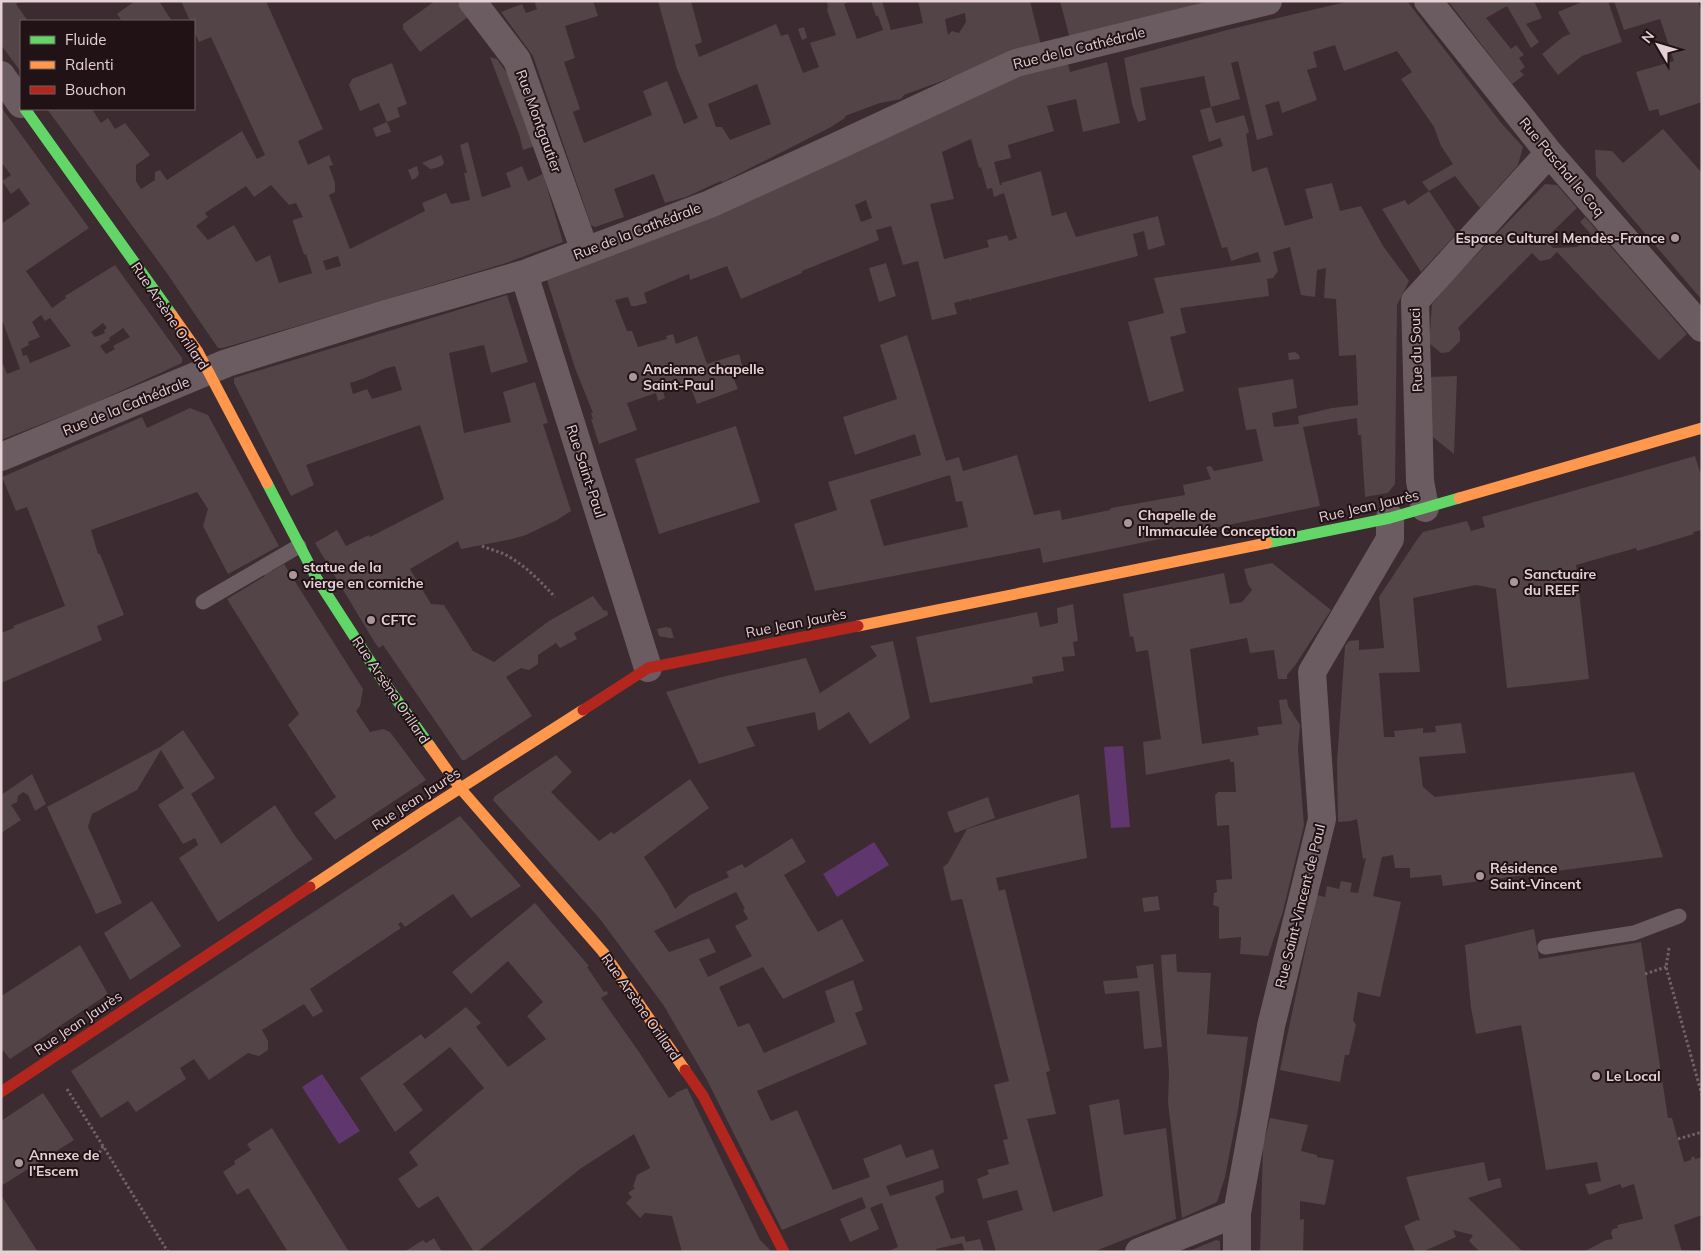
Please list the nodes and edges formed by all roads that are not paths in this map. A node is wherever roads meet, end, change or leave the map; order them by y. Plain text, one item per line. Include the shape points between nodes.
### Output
1 (472, 1) edge
2 (1268, 1) edge
3 (1428, 1) edge
4 (1, 75) edge
5 (20, 103) edge
6 (26, 110) edge
7 (1549, 154) junction
8 (585, 251) junction
9 (524, 274) junction
10 (1702, 328) edge
11 (199, 375) junction
12 (1702, 428) edge
13 (1, 457) edge
14 (1425, 508) junction
15 (1390, 518) junction
16 (300, 546) junction
17 (204, 602) dead end
18 (648, 668) junction
19 (460, 788) junction
20 (1679, 916) road end
21 (1545, 947) dead end
22 (1, 1092) edge
23 (1237, 1213) junction
24 (784, 1252) edge
25 (1139, 1252) edge
26 (1237, 1252) edge

1 - 8 street, Rue Montgautier via 517,60
2 - 8 street, Rue de la Cathédrale via 1016,62 710,204
3 - 7 street, Rue Paschal le Coq
4 - 5 street
6 - 11 street, Rue Arsène Orillard via 198,352
7 - 10 street, Rue Paschal le Coq
7 - 14 street, Rue du Souci via 1415,301 1420,481
8 - 9 street, Rue de la Cathédrale
9 - 11 street, Rue de la Cathédrale via 236,360
9 - 18 street, Rue Saint-Paul
11 - 13 street, Rue de la Cathédrale
11 - 16 street, Rue Arsène Orillard
12 - 14 street, Rue Jean Jaurès
14 - 15 street, Rue Jean Jaurès
15 - 18 street, Rue Jean Jaurès
15 - 23 street, Rue Saint-Vincent de Paul via 1390,539 1312,672 1322,820 1270,1026
16 - 17 lane
16 - 19 street, Rue Arsène Orillard via 380,678
18 - 19 street, Rue Jean Jaurès
19 - 22 street, Rue Jean Jaurès
19 - 24 street, Rue Arsène Orillard via 603,952 654,1025 703,1096
20 - 21 lane via 1634,933
23 - 25 street
23 - 26 street, Rue Saint-Vincent de Paul

